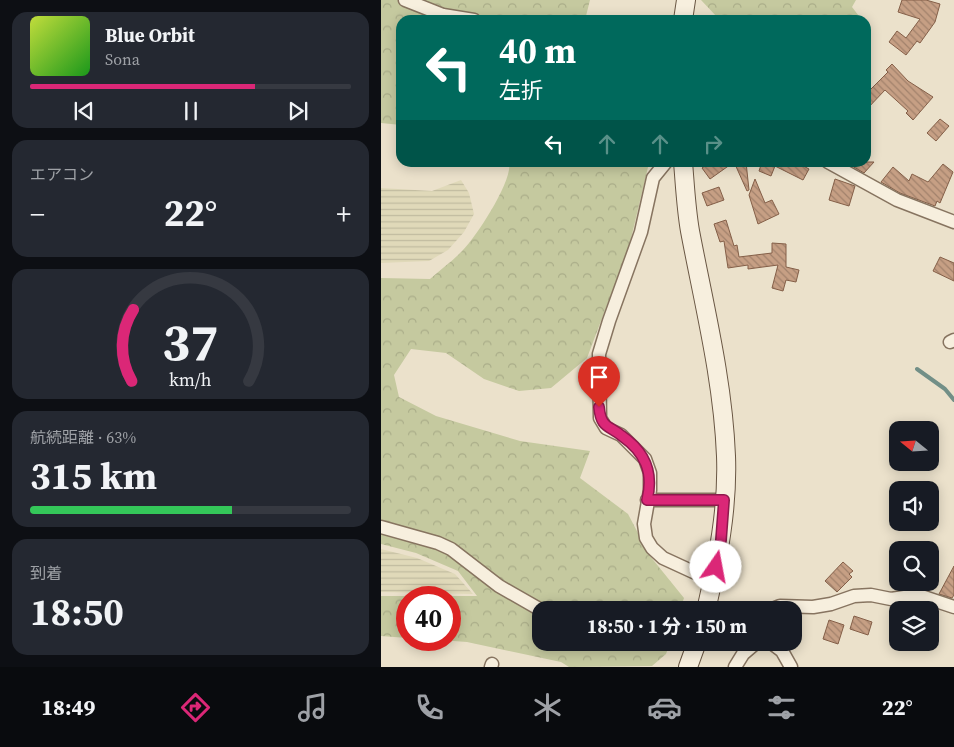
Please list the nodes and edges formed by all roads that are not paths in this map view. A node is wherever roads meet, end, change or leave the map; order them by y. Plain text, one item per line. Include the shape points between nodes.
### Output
1 (405, 0) edge
2 (686, 0) edge
3 (443, 15) edge
4 (684, 15) edge
5 (662, 167) edge
6 (683, 167) edge
7 (837, 167) edge
8 (954, 222) edge
9 (647, 500) junction
10 (724, 500) junction
11 (381, 527) edge
12 (713, 581) junction
13 (708, 601) edge
14 (532, 605) edge
15 (802, 607) edge
16 (954, 607) edge
17 (694, 651) edge
18 (746, 651) edge
19 (782, 651) edge
20 (689, 667) edge
21 (735, 667) edge
22 (791, 667) edge

1 - 3 street
2 - 4 street
5 - 9 street via 653,178 641,232 599,354 600,418 607,428 621,435 645,459 650,473
6 - 10 street via 689,229 721,402 726,456
7 - 8 street via 897,200
9 - 10 street
9 - 12 street via 644,524 652,548 663,558
10 - 12 street
11 - 14 street via 451,550 499,586
12 - 13 street
15 - 16 street via 831,604 854,596 891,599 918,594
17 - 20 street
18 - 21 street
19 - 22 street

